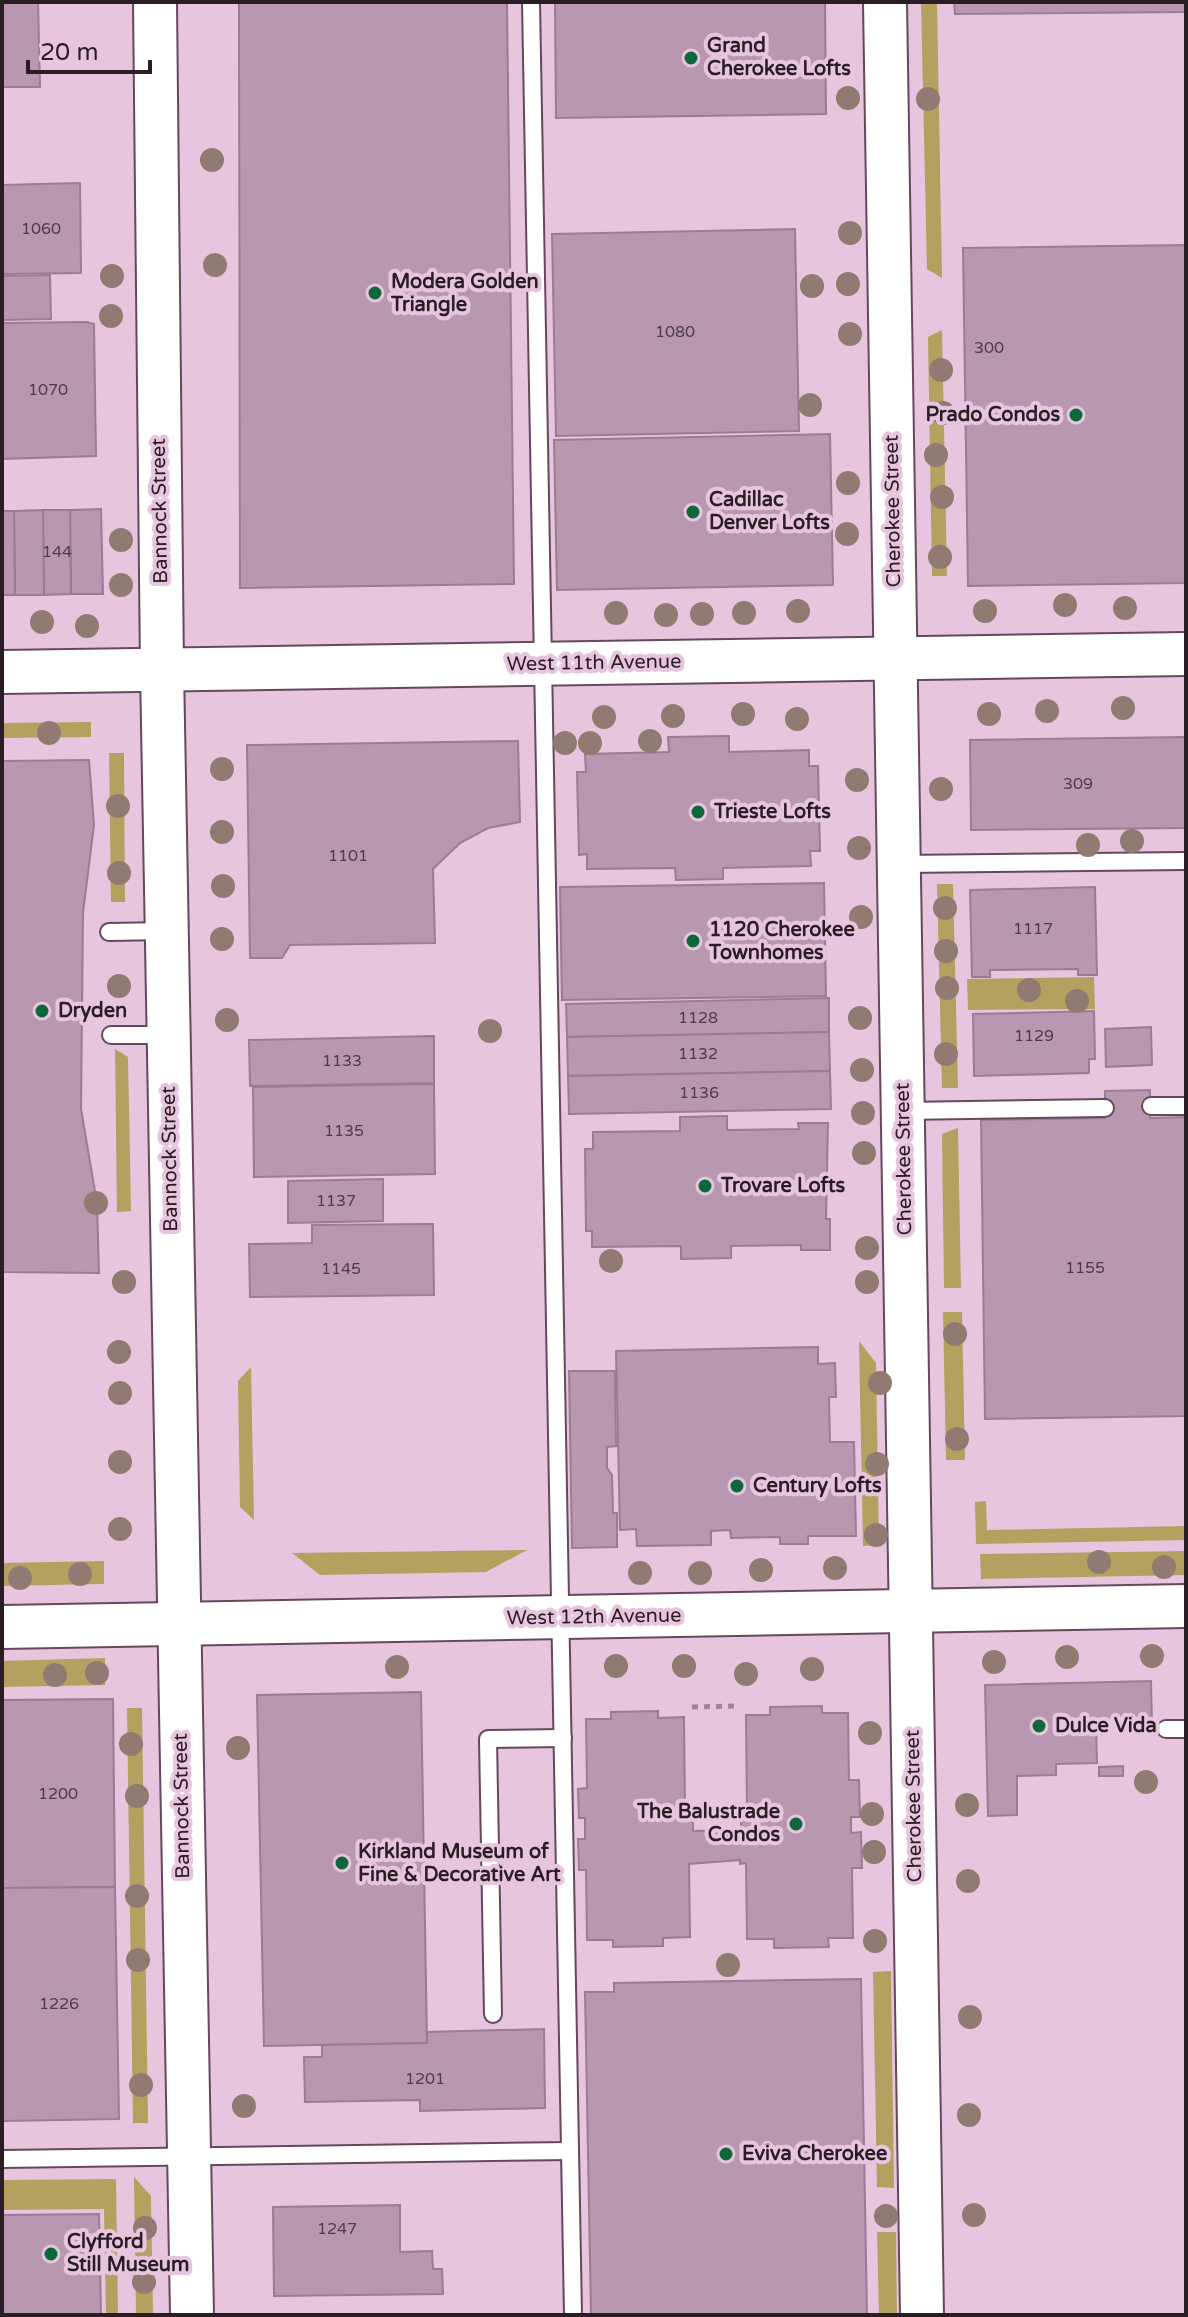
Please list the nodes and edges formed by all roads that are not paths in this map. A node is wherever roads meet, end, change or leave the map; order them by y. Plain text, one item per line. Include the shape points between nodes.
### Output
1 (155, 2) edge
2 (531, 2) edge
3 (885, 2) edge
4 (1186, 654) edge
5 (895, 658) junction
6 (542, 664) junction
7 (162, 669) junction
8 (2, 672) edge
9 (1186, 861) edge
10 (899, 864) junction
11 (166, 931) junction
12 (109, 932) dead end
13 (111, 1035) dead end
14 (168, 1035) junction
15 (1151, 1106) dead end
16 (1186, 1106) edge
17 (1105, 1108) dead end
18 (903, 1111) junction
19 (1186, 1606) edge
20 (911, 1611) junction
21 (561, 1617) junction
22 (178, 1624) junction
23 (2, 1627) edge
24 (1166, 1729) dead end
25 (1186, 1729) edge
26 (563, 1738) junction
27 (493, 2014) dead end
28 (570, 2151) junction
29 (189, 2157) junction
30 (2, 2159) edge
31 (192, 2315) edge
32 (573, 2315) edge
33 (922, 2315) edge

1 - 7 street, Bannock Street
2 - 6 lane
3 - 5 street, Cherokee Street
4 - 5 street, West 11th Avenue
5 - 6 street, West 11th Avenue
5 - 10 street, Cherokee Street
6 - 7 street, West 11th Avenue
6 - 21 lane
7 - 8 street, West 11th Avenue
7 - 11 street, Bannock Street
9 - 10 lane
10 - 18 street, Cherokee Street
11 - 12 lane
11 - 14 street, Bannock Street
13 - 14 lane
14 - 22 street, Bannock Street
15 - 16 lane
17 - 18 lane
18 - 20 street, Cherokee Street
19 - 20 street, West 12th Avenue
20 - 21 street, West 12th Avenue
20 - 33 street, Cherokee Street
21 - 22 street, West 12th Avenue
21 - 26 lane
22 - 23 street, West 12th Avenue
22 - 29 street, Bannock Street
24 - 25 lane
26 - 27 lane via 488,1739
26 - 28 lane
28 - 29 lane
28 - 32 lane
29 - 30 lane
29 - 31 street, Bannock Street

